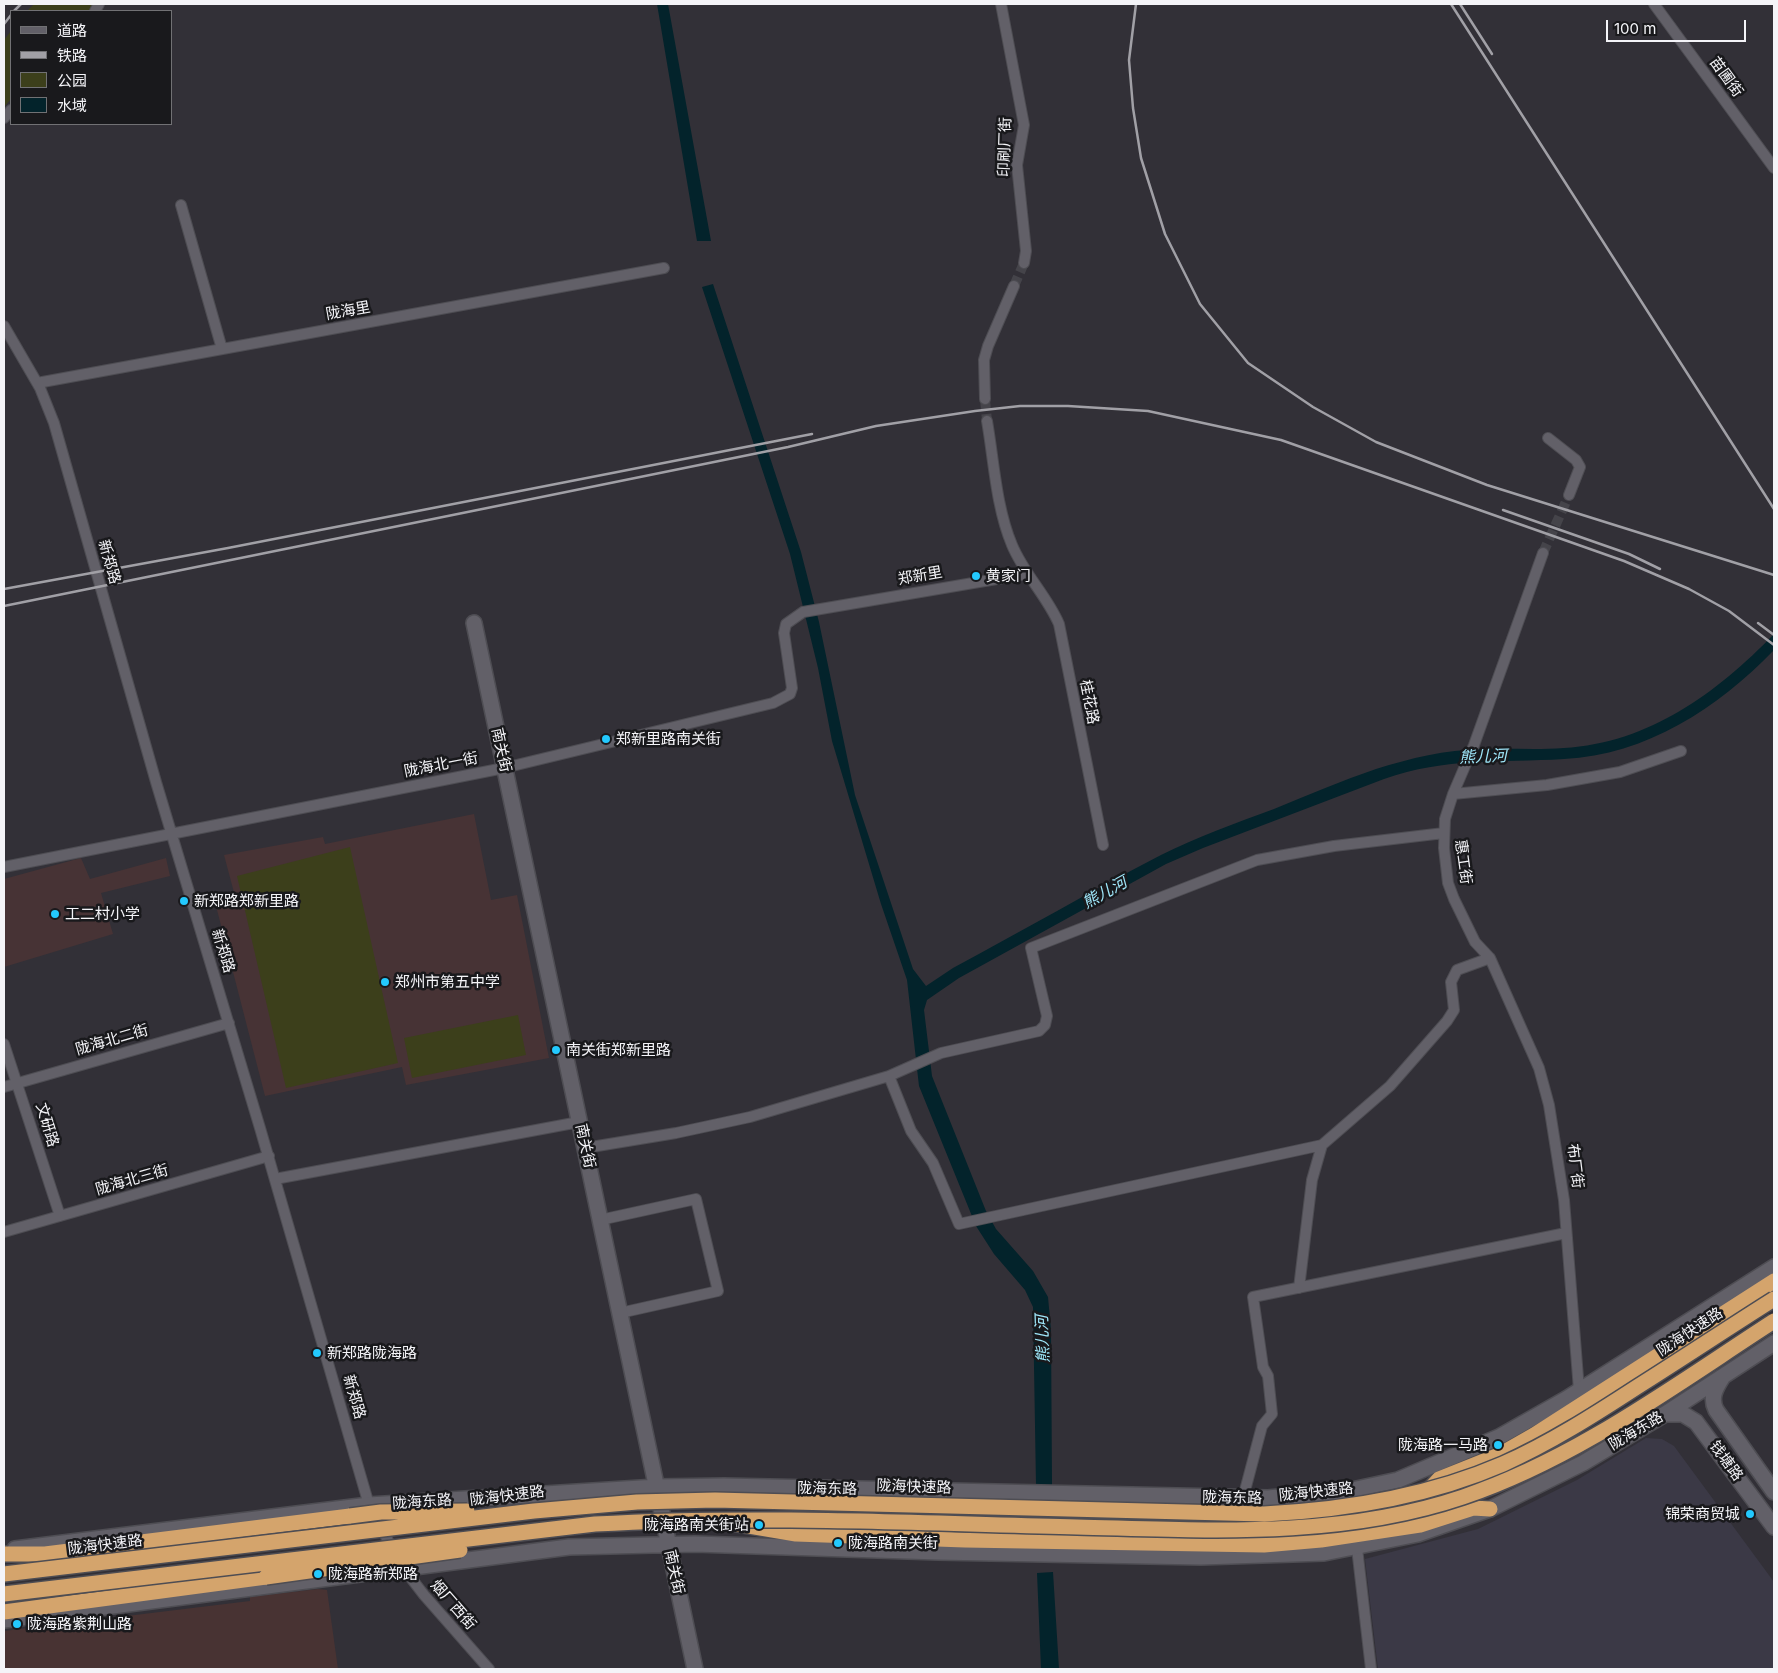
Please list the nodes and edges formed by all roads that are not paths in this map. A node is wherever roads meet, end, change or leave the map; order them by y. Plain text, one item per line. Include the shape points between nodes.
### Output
1 (1001, 4) edge
2 (1654, 4) edge
3 (1774, 168) edge
4 (180, 205) dead end
5 (1024, 263) tunnel mouth
6 (664, 268) dead end
7 (1014, 286) tunnel mouth
8 (4, 326) edge
9 (222, 349) junction
10 (37, 384) junction
11 (985, 399) tunnel mouth
12 (987, 421) tunnel mouth
13 (1548, 438) dead end
14 (1569, 495) tunnel mouth
15 (1543, 553) tunnel mouth
16 (1026, 574) junction
17 (802, 612) joint
18 (474, 623) dead end
19 (1681, 751) dead end
20 (504, 768) junction
21 (1453, 794) junction
22 (1444, 833) junction
23 (172, 834) junction
24 (1103, 845) dead end
25 (4, 867) edge
26 (1490, 958) junction
27 (229, 1023) junction
28 (4, 1044) edge
29 (889, 1076) junction
30 (18, 1083) junction
31 (4, 1087) edge
32 (579, 1122) junction
33 (1322, 1145) junction
34 (585, 1148) junction
35 (269, 1156) junction
36 (275, 1179) junction
37 (60, 1216) junction
38 (600, 1220) junction
39 (4, 1232) edge
40 (1566, 1232) junction
41 (1774, 1267) edge
42 (1774, 1281) edge
43 (1299, 1288) junction
44 (1774, 1300) edge
45 (620, 1313) junction
46 (1774, 1321) edge
47 (1774, 1343) edge
48 (1725, 1374) junction
49 (1580, 1390) junction
50 (1666, 1414) junction
51 (657, 1487) junction
52 (1429, 1490) junction
53 (1774, 1492) edge
54 (1243, 1498) junction
55 (369, 1505) junction
56 (1490, 1509) junction
57 (534, 1511) junction
58 (711, 1520) junction
59 (1774, 1527) edge
60 (536, 1531) junction
61 (668, 1544) junction
62 (1357, 1548) junction
63 (4, 1552) edge
64 (404, 1570) junction
65 (4, 1574) edge
66 (4, 1594) edge
67 (4, 1612) edge
68 (4, 1620) edge
69 (489, 1669) edge
70 (695, 1669) edge
71 (1371, 1669) edge

1 - 5 street, 印刷厂街 via 1024,125 1017,165 1026,251
2 - 3 street, 苗圃街
4 - 9 street
6 - 9 street, 陇海里
7 - 11 street via 984,360
8 - 10 street, 新郑路
9 - 10 street, 陇海里
10 - 23 street, 新郑路 via 54,423
12 - 16 street via 1005,523
13 - 14 street via 1576,460 1580,467
15 - 21 street, 惠工街 via 1467,764
16 - 17 street, 郑新里
16 - 24 street, 桂花路 via 1059,624
17 - 20 street, 陇海北一街 via 786,624 784,633 792,688 784,699
18 - 20 street, 南关街
19 - 21 street via 1620,772 1546,785
20 - 23 street, 陇海北一街
20 - 32 street, 南关街
21 - 22 street, 惠工街
22 - 26 street, 惠工街 via 1445,865 1454,899 1475,942
22 - 29 street via 1334,846 1257,860 1031,948 1047,1016 1039,1031 941,1053
23 - 25 street, 陇海北一街
23 - 27 street, 新郑路
26 - 33 street via 1457,970 1451,982 1454,1010 1447,1021 1390,1086
26 - 40 street, 布厂街 via 1539,1068 1547,1096 1559,1156
27 - 30 street, 陇海北二街
27 - 35 street, 新郑路
28 - 30 street, 文研路
29 - 33 street via 911,1131 932,1163 958,1224
29 - 34 street via 750,1116 676,1133
30 - 31 street, 陇海北二街
30 - 37 street, 文研路
32 - 34 street, 南关街
32 - 36 street
33 - 43 street via 1312,1180
34 - 38 street, 南关街
35 - 36 street, 新郑路
35 - 37 street, 陇海北三街
36 - 55 street, 新郑路
37 - 39 street, 陇海北三街
38 - 45 street, 南关街
38 - 45 street via 696,1199 718,1291
40 - 43 street
40 - 49 street, 布厂街
41 - 49 street, 陇海东路
42 - 52 highway via 1528,1438 1499,1455 1440,1479
43 - 54 street via 1253,1296 1272,1414 1262,1426
44 - 52 highway, 陇海快速路, bridge via 1540,1445 1479,1473
45 - 51 street, 南关街
46 - 58 highway, bridge via 1565,1452 1506,1480 1423,1508 1334,1524 1265,1530
47 - 48 street, 陇海东路
48 - 50 street, 陇海东路
48 - 53 street, 钱塘路 via 1714,1392 1713,1404
49 - 54 street, 陇海东路 via 1499,1437 1398,1480 1303,1496
50 - 56 street, 陇海东路 via 1583,1463
50 - 59 street, 钱塘路 via 1683,1414 1696,1422
51 - 54 street, 陇海东路
51 - 55 street, 陇海东路
51 - 61 street, 南关街
52 - 57 highway, 陇海快速路, bridge via 1336,1509 1264,1514 715,1500 627,1502
55 - 63 street, 陇海东路
55 - 64 street, 烟厂西街
56 - 58 highway, bridge via 1473,1508 1420,1525 1282,1543 965,1540 796,1534
56 - 62 street, 陇海东路 via 1451,1524
57 - 63 highway, bridge via 381,1512 45,1554
57 - 65 highway, 陇海快速路, bridge
58 - 60 highway, bridge via 595,1524
60 - 66 highway, bridge
60 - 67 highway, bridge via 480,1548
61 - 62 street, 陇海东路 via 1201,1557 1324,1553
61 - 64 street, 陇海东路 via 569,1547
61 - 70 street, 南关街
62 - 71 street
64 - 68 street, 陇海东路
64 - 69 street, 烟厂西街

